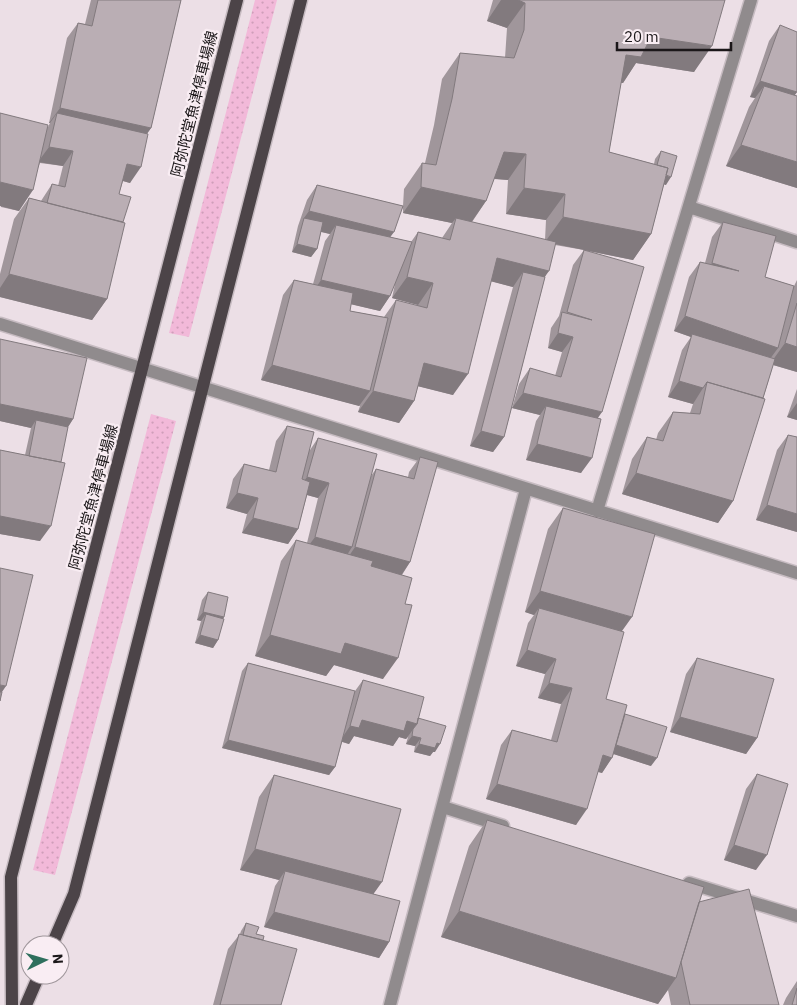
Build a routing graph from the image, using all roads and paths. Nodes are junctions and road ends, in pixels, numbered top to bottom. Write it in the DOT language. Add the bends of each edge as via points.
graph roads {
  1 [pos="237,0"];
  2 [pos="301,0"];
  3 [pos="751,0"];
  4 [pos="689,207"];
  5 [pos="797,242"];
  6 [pos="0,324"];
  7 [pos="143,369"];
  8 [pos="202,388"];
  9 [pos="526,489"];
  10 [pos="597,511"];
  11 [pos="797,573"];
  12 [pos="442,807"];
  13 [pos="517,830"];
  14 [pos="676,879"];
  15 [pos="797,916"];
  16 [pos="56,935"];
  17 [pos="35,985"];
  18 [pos="12,1005"];
  19 [pos="26,1005"];
  20 [pos="390,1005"];
  1 -- 7 [label="main road, 阿弥陀堂魚津停車場線"];
  2 -- 8 [label="main road"];
  3 -- 4 [label="street"];
  4 -- 5 [label="street"];
  4 -- 10 [label="street"];
  6 -- 7 [label="street"];
  7 -- 8 [label="street"];
  7 -- 18 [label="main road, 阿弥陀堂魚津停車場線" via="10,877"];
  8 -- 9 [label="street"];
  8 -- 16 [label="main road" via="74,894"];
  9 -- 10 [label="street"];
  9 -- 12 [label="street"];
  10 -- 11 [label="street"];
  12 -- 13 [label="street"];
  12 -- 20 [label="street"];
  14 -- 15 [label="street"];
  17 -- 19 [label="main road"];
}
